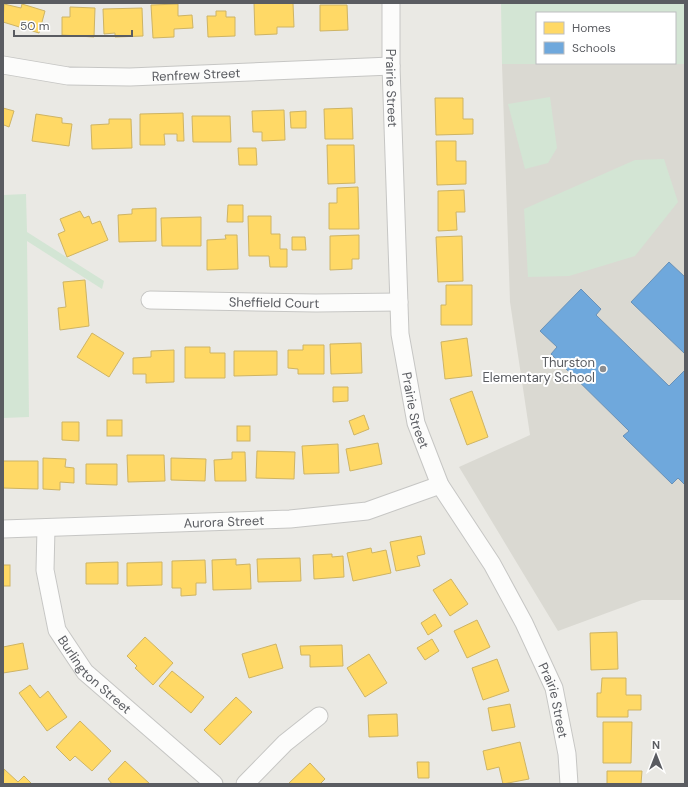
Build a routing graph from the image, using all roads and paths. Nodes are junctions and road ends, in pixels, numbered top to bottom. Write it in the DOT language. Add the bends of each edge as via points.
graph roads {
  1 [pos="391,3"];
  2 [pos="3,65"];
  3 [pos="391,66"];
  4 [pos="150,300"];
  5 [pos="399,302"];
  6 [pos="440,485"];
  7 [pos="46,528"];
  8 [pos="3,529"];
  9 [pos="319,716"];
  10 [pos="214,784"];
  11 [pos="245,784"];
  12 [pos="569,784"];
  1 -- 3 [label="street, Prairie Street"];
  2 -- 3 [label="street, Renfrew Street" via="68,76 130,77"];
  3 -- 5 [label="street, Prairie Street"];
  4 -- 5 [label="street, Sheffield Court"];
  5 -- 6 [label="street, Prairie Street" via="400,334 416,423"];
  6 -- 7 [label="street, Aurora Street" via="367,511 290,519"];
  6 -- 12 [label="street, Prairie Street" via="492,564 524,623 554,688 567,754"];
  7 -- 8 [label="street, Aurora Street"];
  7 -- 10 [label="street, Burlington Street" via="45,570 57,630 85,672"];
  9 -- 11 [label="street" via="285,743"];
}
